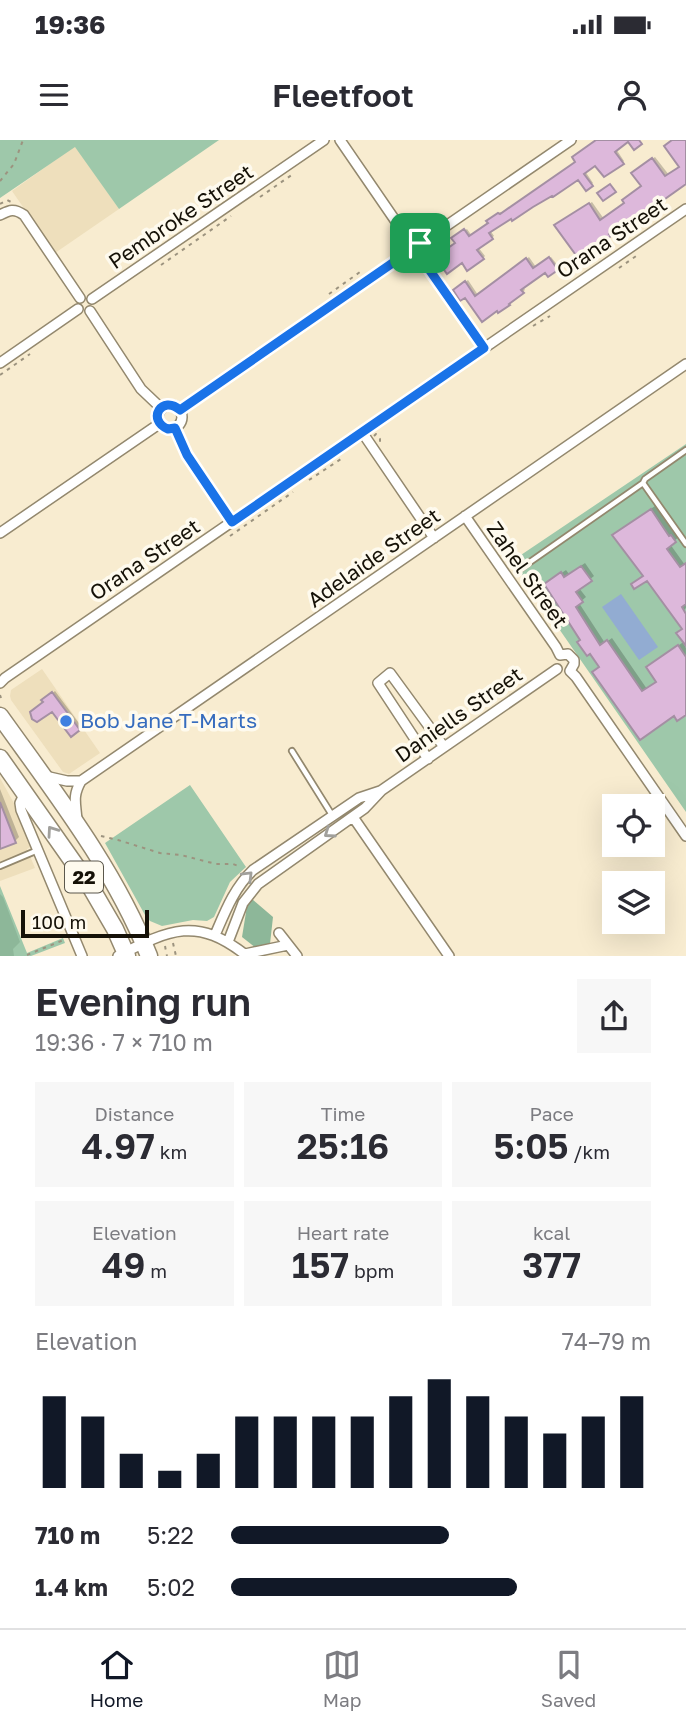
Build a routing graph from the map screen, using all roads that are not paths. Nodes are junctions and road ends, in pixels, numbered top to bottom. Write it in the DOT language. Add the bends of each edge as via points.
graph roads {
  1 [pos="324,140"];
  2 [pos="340,140"];
  3 [pos="571,140"];
  4 [pos="686,209"];
  5 [pos="0,215"];
  6 [pos="415,243"];
  7 [pos="407,253"];
  8 [pos="419,255"];
  9 [pos="80,298"];
  10 [pos="92,299"];
  11 [pos="78,309"];
  12 [pos="90,311"];
  13 [pos="484,348"];
  14 [pos="0,363"];
  15 [pos="686,364"];
  16 [pos="161,408"];
  17 [pos="180,410"];
  18 [pos="159,424"];
  19 [pos="175,428"];
  20 [pos="362,432"];
  21 [pos="686,450"];
  22 [pos="643,483"];
  23 [pos="465,516"];
  24 [pos="232,522"];
  25 [pos="0,534"];
  26 [pos="434,538"];
  27 [pos="686,544"];
  28 [pos="520,569"];
  29 [pos="560,655"];
  30 [pos="557,669"];
  31 [pos="570,671"];
  32 [pos="2,680"];
  33 [pos="0,716"];
  34 [pos="444,747"];
  35 [pos="292,751"];
  36 [pos="0,758"];
  37 [pos="428,758"];
  38 [pos="43,775"];
  39 [pos="81,781"];
  40 [pos="382,790"];
  41 [pos="25,793"];
  42 [pos="333,816"];
  43 [pos="353,817"];
  44 [pos="77,823"];
  45 [pos="686,835"];
  46 [pos="39,850"];
  47 [pos="0,866"];
  48 [pos="279,933"];
  49 [pos="215,935"];
  50 [pos="228,942"];
  51 [pos="147,950"];
  52 [pos="293,953"];
  53 [pos="124,955"];
  54 [pos="246,955"];
  55 [pos="82,956"];
  56 [pos="449,956"];
  1 -- 10 [label="street, Pembroke Street"];
  2 -- 6 [label="street"];
  3 -- 6 [label="street"];
  4 -- 13 [label="street, Orana Street"];
  5 -- 9 [label="street" via="11,209 24,215"];
  6 -- 7 [label="street" via="407,246"];
  6 -- 8 [label="street" via="422,251"];
  7 -- 8 [label="street"];
  7 -- 17 [label="street"];
  8 -- 13 [label="street"];
  9 -- 10 [label="street"];
  9 -- 11 [label="street"];
  10 -- 12 [label="street"];
  11 -- 12 [label="street"];
  11 -- 14 [label="street"];
  12 -- 16 [label="street" via="141,389"];
  13 -- 20 [label="street, Orana Street"];
  15 -- 23 [label="street, Adelaide Street"];
  16 -- 17 [label="street" via="169,404"];
  16 -- 18 [label="street"];
  17 -- 19 [label="street" via="181,421"];
  18 -- 19 [label="street"];
  18 -- 25 [label="street"];
  19 -- 24 [label="street" via="187,455"];
  20 -- 24 [label="street, Orana Street"];
  20 -- 26 [label="street"];
  21 -- 22 [label="lane"];
  22 -- 27 [label="lane"];
  22 -- 28 [label="lane"];
  23 -- 26 [label="street, Adelaide Street"];
  23 -- 29 [label="street, Zahel Street"];
  24 -- 32 [label="street, Orana Street"];
  26 -- 39 [label="street, Adelaide Street"];
  29 -- 30 [label="street"];
  29 -- 31 [label="street" via="568,654 574,660"];
  30 -- 31 [label="street"];
  30 -- 34 [label="street, Daniells Street"];
  31 -- 45 [label="street"];
  33 -- 38 [label="highway, 22"];
  34 -- 37 [label="street, Daniells Street"];
  34 -- 37 [label="street" via="390,673 378,683"];
  35 -- 42 [label="lane"];
  36 -- 41 [label="highway, 22"];
  37 -- 40 [label="street, Daniells Street"];
  38 -- 39 [label="street"];
  38 -- 44 [label="highway, 22"];
  39 -- 44 [label="street" via="74,798"];
  40 -- 42 [label="street, Daniells Street" via="359,798"];
  40 -- 43 [label="street, Daniells Street"];
  41 -- 46 [label="street" via="20,806"];
  53 -- 41 [label="highway, 22, one-way" via="90,886"];
  49 -- 42 [label="street, Daniells Street, one-way" via="231,898 249,874"];
  43 -- 50 [label="street, Daniells Street, one-way" via="258,884 243,903"];
  43 -- 56 [label="street"];
  44 -- 51 [label="highway, 22"];
  46 -- 47 [label="lane"];
  46 -- 55 [label="street"];
  48 -- 52 [label="street"];
  49 -- 50 [label="street"];
  49 -- 51 [label="street" via="184,930 171,933"];
  50 -- 54 [label="street"];
  51 -- 53 [label="street"];
  52 -- 54 [label="street"];
}
